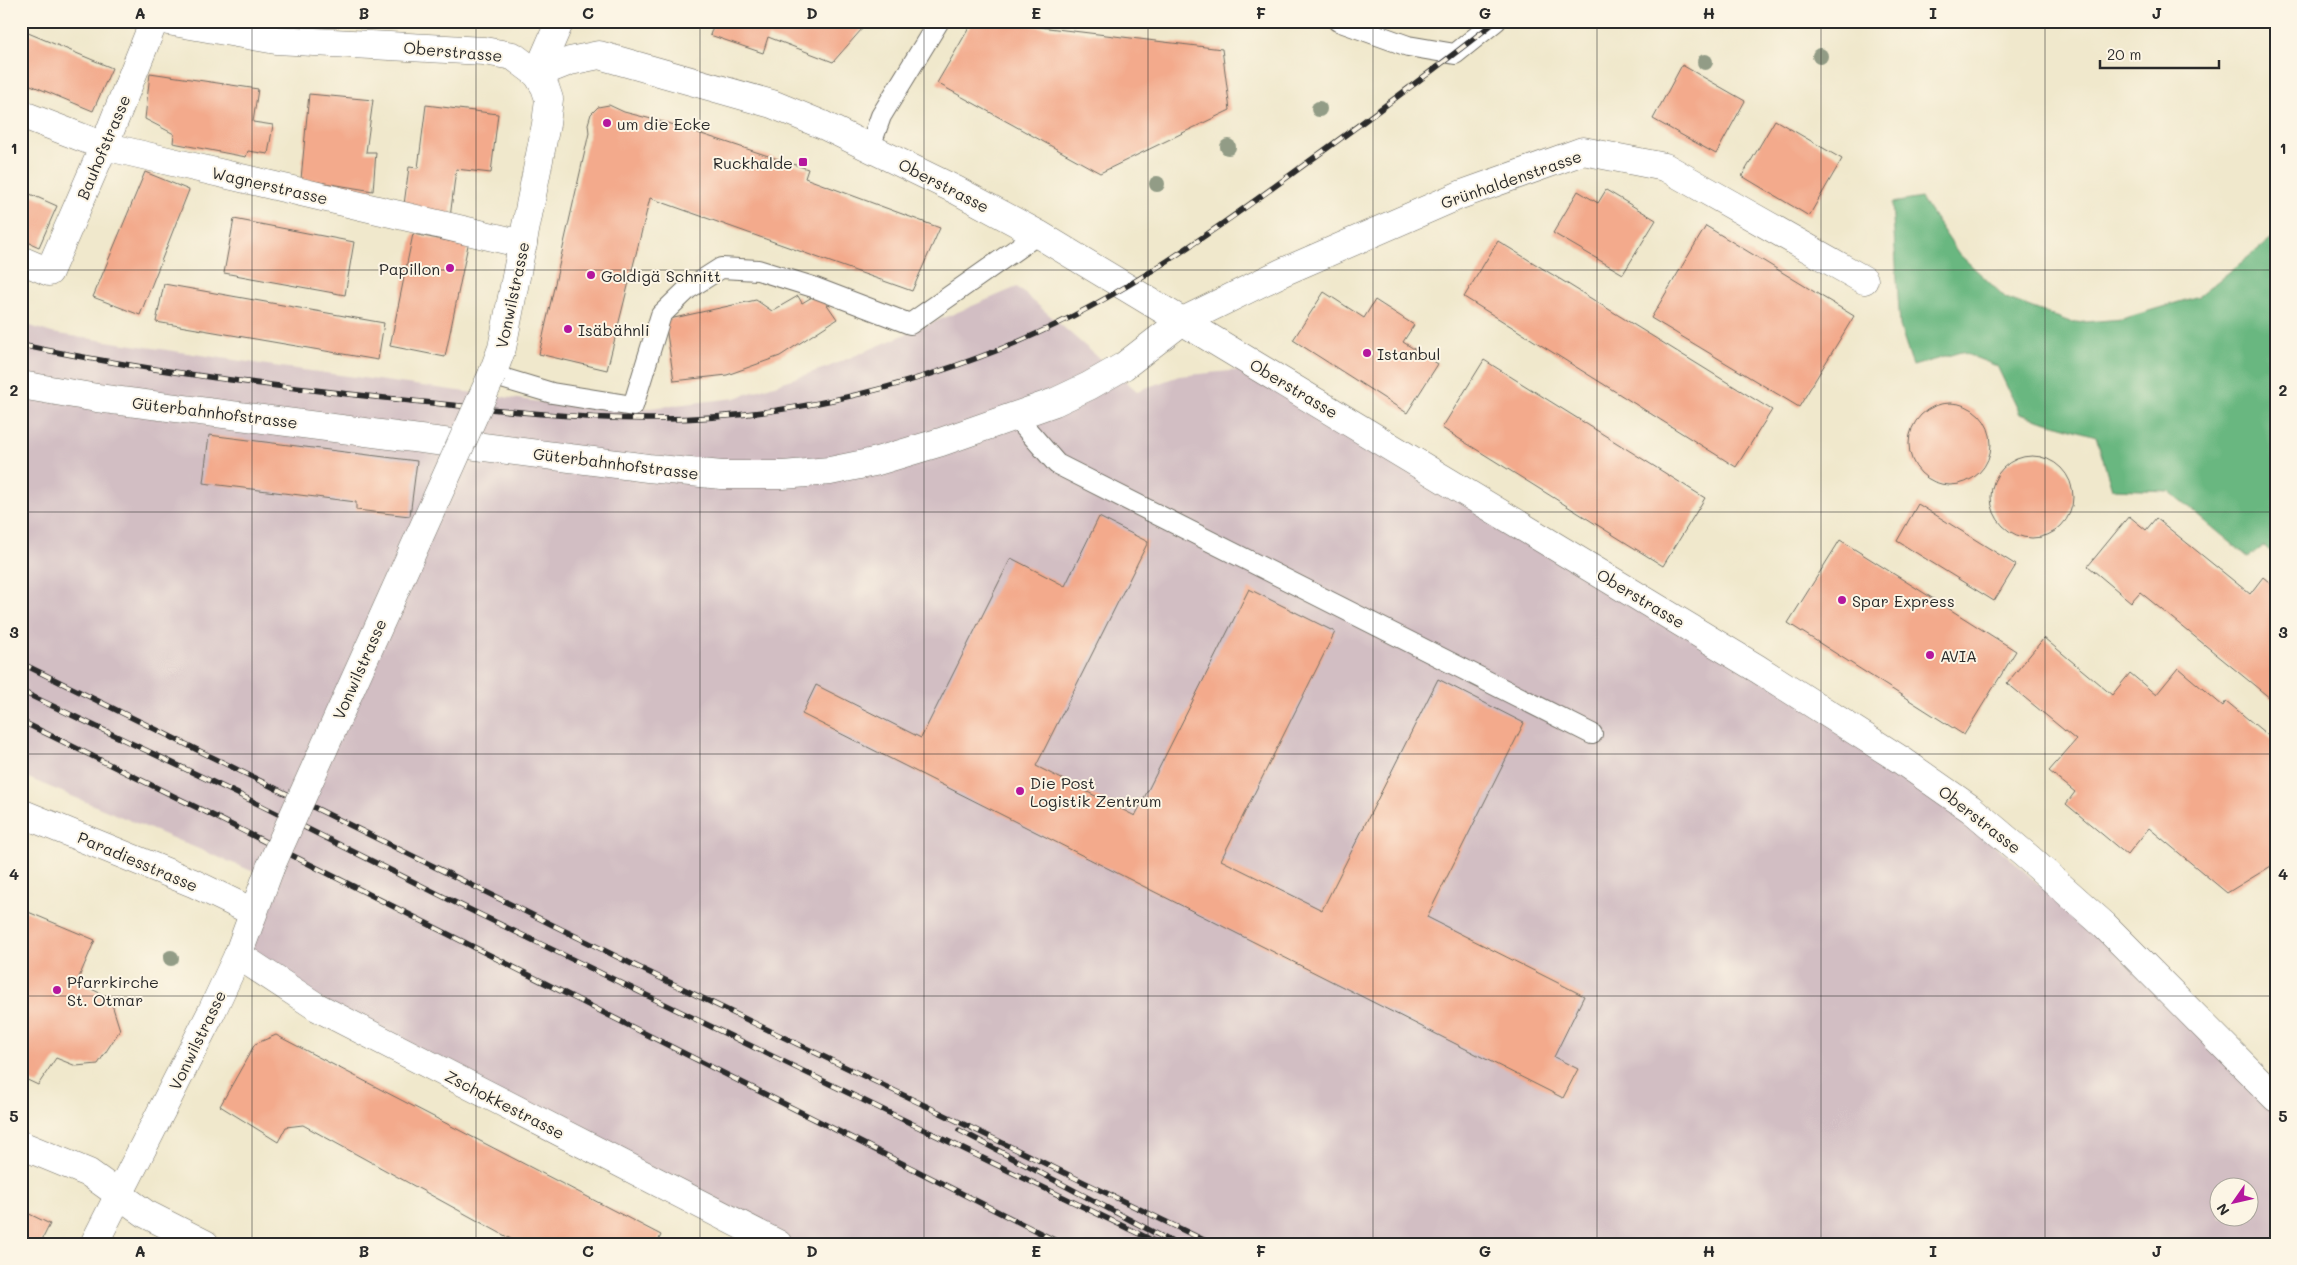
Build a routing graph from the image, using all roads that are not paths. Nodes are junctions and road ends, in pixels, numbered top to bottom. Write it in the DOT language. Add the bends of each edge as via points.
graph roads {
  1 [pos="154,21"];
  2 [pos="168,21"];
  3 [pos="560,21"];
  4 [pos="939,21"];
  5 [pos="1338,21"];
  6 [pos="1496,21"];
  7 [pos="537,74"];
  8 [pos="21,114"];
  9 [pos="104,146"];
  10 [pos="870,148"];
  11 [pos="1038,234"];
  12 [pos="523,244"];
  13 [pos="21,260"];
  14 [pos="1864,280"];
  15 [pos="1181,322"];
  16 [pos="492,375"];
  17 [pos="21,385"];
  18 [pos="1015,416"];
  19 [pos="1592,734"];
  20 [pos="21,813"];
  21 [pos="253,912"];
  22 [pos="238,955"];
  23 [pos="2276,1098"];
  24 [pos="21,1145"];
  25 [pos="120,1194"];
  26 [pos="94,1244"];
  27 [pos="205,1244"];
  28 [pos="778,1244"];
  1 -- 9 [label="street, Bauhofstrasse"];
  2 -- 7 [label="street, Oberstrasse" via="276,40 484,51 513,56"];
  3 -- 7 [label="street"];
  4 -- 10 [label="lane" via="881,116"];
  5 -- 6 [label="lane" via="1408,46 1455,54"];
  7 -- 10 [label="street, Oberstrasse" via="570,61 598,55 772,104"];
  7 -- 12 [label="street, Vonwilstrasse" via="549,99"];
  8 -- 9 [label="street, Wagnerstrasse"];
  9 -- 12 [label="street, Wagnerstrasse"];
  9 -- 13 [label="street, Bauhofstrasse" via="49,272"];
  10 -- 11 [label="street, Oberstrasse"];
  11 -- 15 [label="street, Oberstrasse"];
  11 -- 16 [label="lane" via="910,324 758,270 721,268 688,289 661,315 633,406 552,393"];
  12 -- 16 [label="street, Vonwilstrasse" via="502,348"];
  14 -- 15 [label="street, Grünhaldenstrasse" via="1664,167 1583,152 1460,195 1283,272"];
  15 -- 18 [label="street, Güterbahnhofstrasse" via="1124,366 1089,386"];
  15 -- 23 [label="street, Oberstrasse" via="1542,538 1901,760 1971,809 2104,925"];
  16 -- 21 [label="street, Vonwilstrasse, bridge"];
  17 -- 18 [label="street, Güterbahnhofstrasse" via="98,398 722,475 830,471 932,445"];
  18 -- 19 [label="lane" via="1057,464"];
  20 -- 21 [label="street, Paradiesstrasse" via="193,883"];
  21 -- 22 [label="street, Vonwilstrasse"];
  22 -- 25 [label="street, Vonwilstrasse"];
  22 -- 28 [label="street, Zschokkestrasse" via="317,1006"];
  24 -- 25 [label="street" via="89,1173"];
  25 -- 26 [label="street, Vonwilstrasse"];
  25 -- 27 [label="street" via="146,1214"];
}
